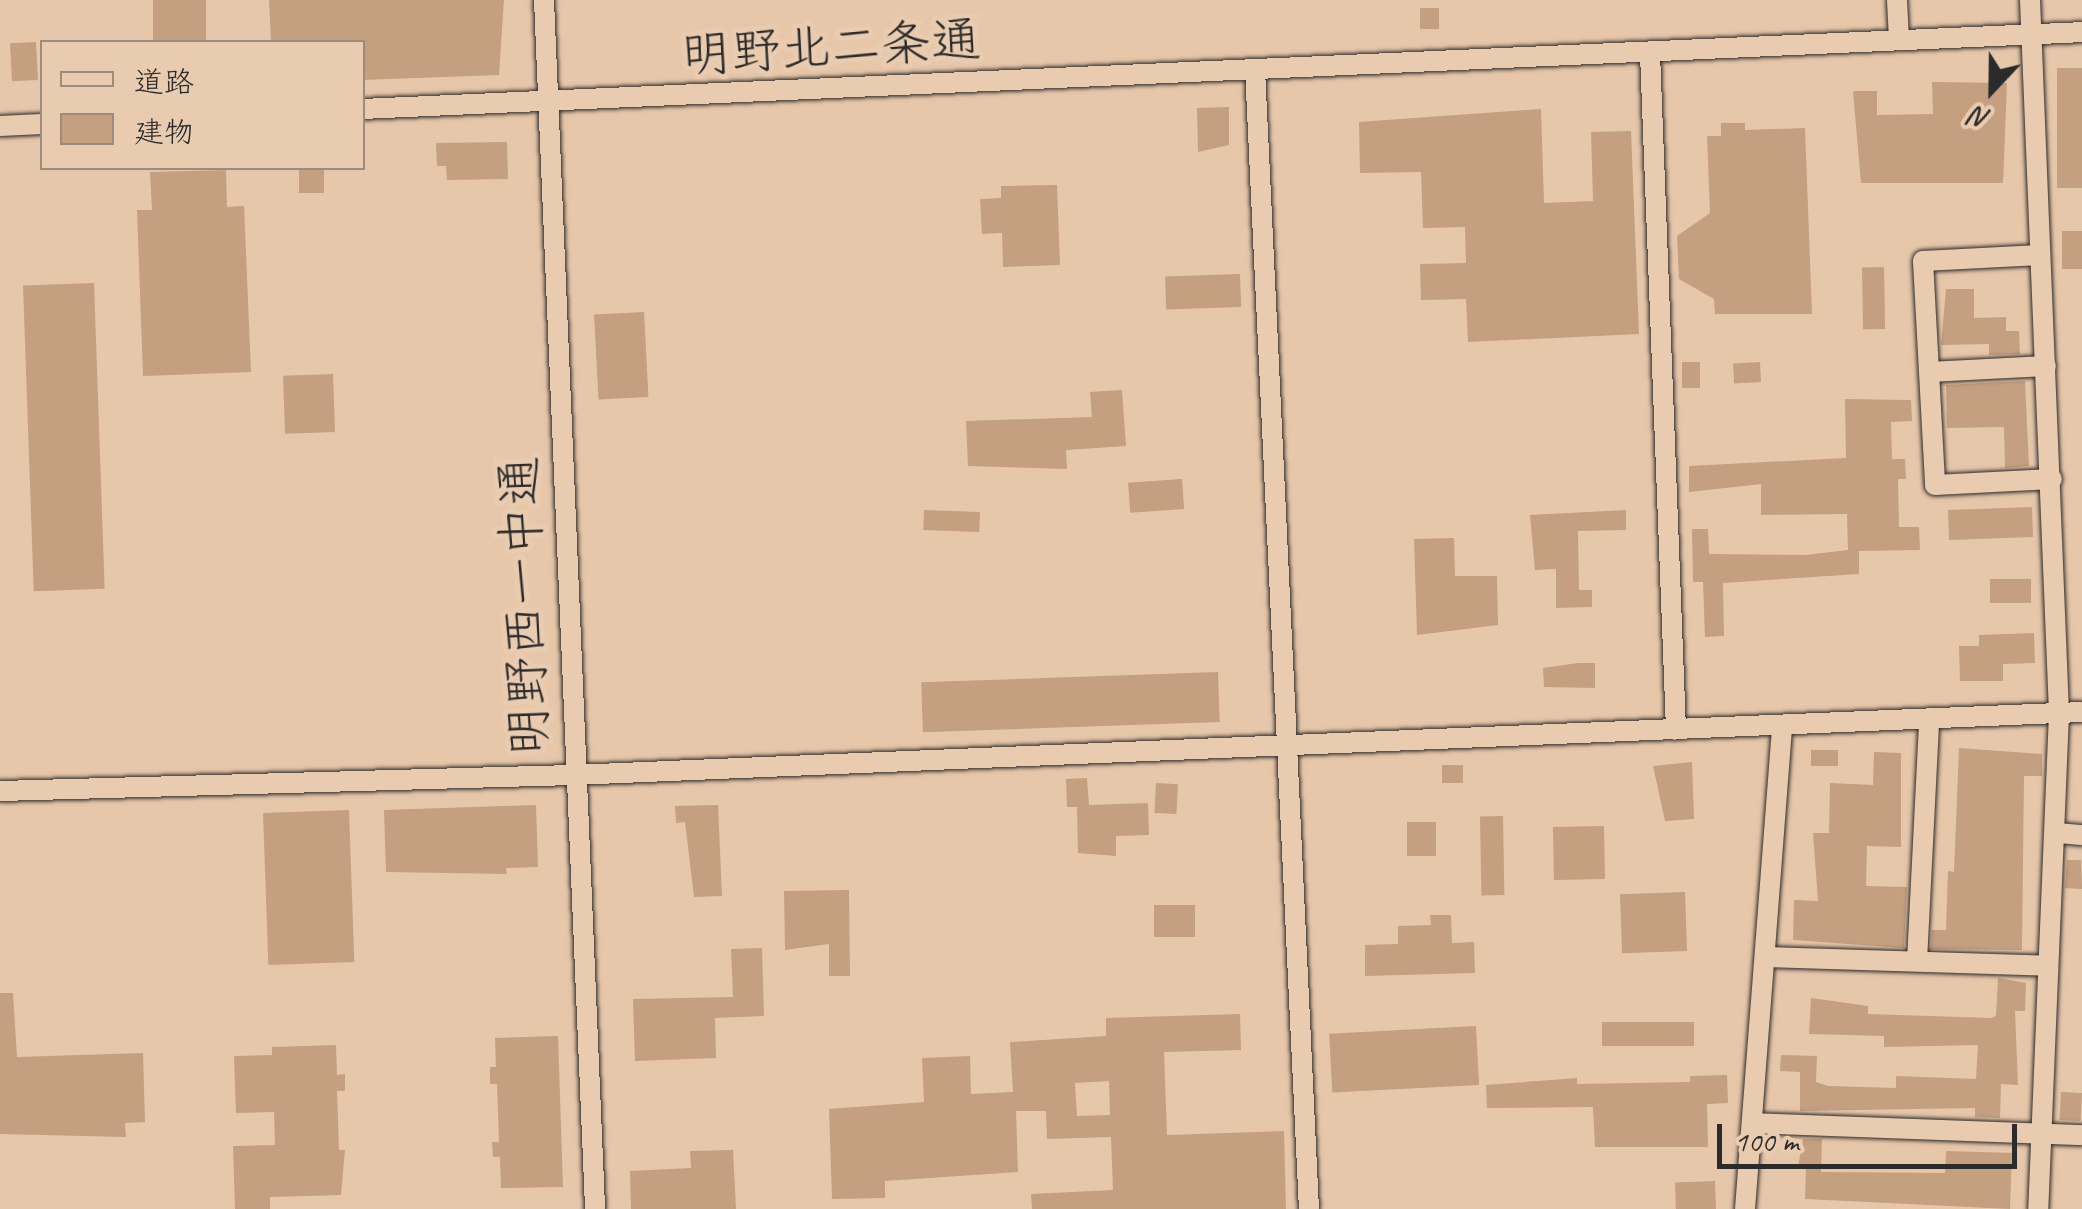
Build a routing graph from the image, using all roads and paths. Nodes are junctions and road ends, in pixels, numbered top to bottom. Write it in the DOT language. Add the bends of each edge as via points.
graph roads {
  1 [pos="544,0"];
  2 [pos="1897,0"];
  3 [pos="2030,0"];
  4 [pos="2082,32"];
  5 [pos="2032,34"];
  6 [pos="1899,40"];
  7 [pos="1650,53"];
  8 [pos="1255,69"];
  9 [pos="547,104"];
  10 [pos="365,110"];
  11 [pos="40,124"];
  12 [pos="0,126"];
  13 [pos="2040,255"];
  14 [pos="2046,366"];
  15 [pos="1928,372"];
  16 [pos="2052,479"];
  17 [pos="2082,712"];
  18 [pos="2059,714"];
  19 [pos="1930,722"];
  20 [pos="1782,729"];
  21 [pos="1676,730"];
  22 [pos="1289,743"];
  23 [pos="573,775"];
  24 [pos="0,791"];
  25 [pos="2058,833"];
  26 [pos="2082,834"];
  27 [pos="1767,956"];
  28 [pos="1918,961"];
  29 [pos="2048,966"];
  30 [pos="1752,1123"];
  31 [pos="2041,1133"];
  32 [pos="2082,1136"];
  33 [pos="595,1209"];
  34 [pos="1309,1209"];
  35 [pos="1745,1209"];
  36 [pos="2038,1209"];
  1 -- 9 [label="street, 明野西一中通"];
  2 -- 6 [label="street"];
  3 -- 5 [label="street"];
  4 -- 5 [label="street, 明野北二条通"];
  5 -- 6 [label="street, 明野北二条通"];
  5 -- 13 [label="street"];
  6 -- 7 [label="street, 明野北二条通"];
  7 -- 8 [label="street, 明野北二条通"];
  7 -- 21 [label="street"];
  8 -- 9 [label="street, 明野北二条通"];
  8 -- 22 [label="street"];
  9 -- 10 [label="street, 明野北二条通"];
  9 -- 23 [label="street, 明野西一中通"];
  11 -- 12 [label="street"];
  13 -- 14 [label="street"];
  13 -- 15 [label="street" via="1922,261"];
  14 -- 15 [label="street"];
  14 -- 16 [label="street"];
  15 -- 16 [label="street" via="1935,485"];
  16 -- 18 [label="street"];
  17 -- 18 [label="street"];
  18 -- 19 [label="street"];
  18 -- 25 [label="street"];
  19 -- 20 [label="street"];
  19 -- 28 [label="street"];
  20 -- 21 [label="street"];
  20 -- 27 [label="street"];
  21 -- 22 [label="street"];
  22 -- 23 [label="street"];
  22 -- 34 [label="street"];
  23 -- 24 [label="street"];
  23 -- 33 [label="street, 明野西一中通"];
  25 -- 26 [label="street"];
  25 -- 29 [label="street"];
  27 -- 28 [label="street"];
  27 -- 30 [label="street"];
  28 -- 29 [label="street"];
  29 -- 31 [label="street"];
  30 -- 31 [label="street"];
  30 -- 35 [label="street"];
  31 -- 32 [label="street"];
  31 -- 36 [label="street"];
}
